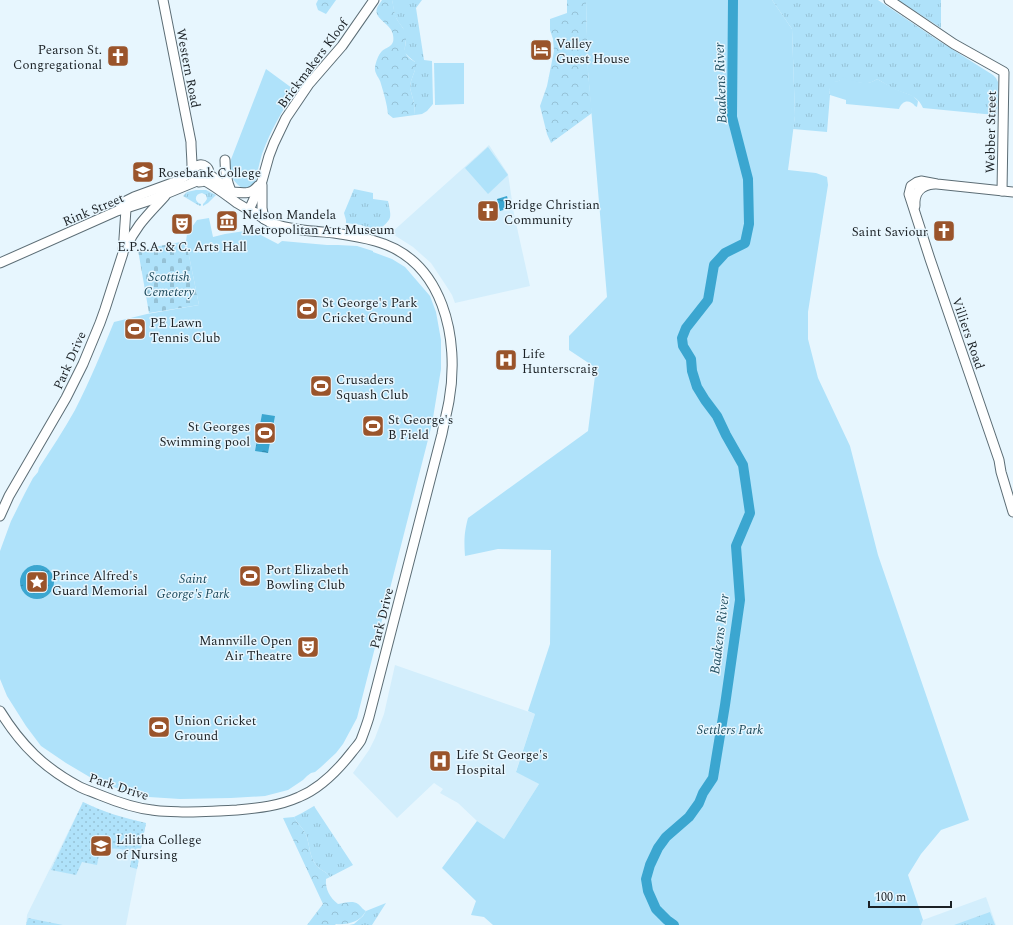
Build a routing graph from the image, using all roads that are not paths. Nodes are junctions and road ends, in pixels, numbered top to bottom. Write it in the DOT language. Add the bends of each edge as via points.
graph roads {
  1 [pos="163,0"];
  2 [pos="374,0"];
  3 [pos="889,0"];
  4 [pos="191,142"];
  5 [pos="191,155"];
  6 [pos="225,160"];
  7 [pos="194,169"];
  8 [pos="265,172"];
  9 [pos="204,179"];
  10 [pos="262,181"];
  11 [pos="172,189"];
  12 [pos="1002,191"];
  13 [pos="229,192"];
  14 [pos="1013,192"];
  15 [pos="125,205"];
  16 [pos="252,210"];
  17 [pos="264,219"];
  18 [pos="123,254"];
  19 [pos="0,258"];
  20 [pos="0,263"];
  21 [pos="999,460"];
  22 [pos="1013,496"];
  23 [pos="1013,512"];
  24 [pos="0,516"];
  25 [pos="0,711"];
  1 -- 4 [label="street, Western Road"];
  2 -- 8 [label="street, Brickmakers Kloof" via="290,112 274,143"];
  3 -- 12 [label="street, Webber Street" via="954,44 1004,72"];
  4 -- 5 [label="street, Western Road"];
  4 -- 7 [label="street, Western Road" via="196,154"];
  5 -- 7 [label="street, Western Road"];
  5 -- 11 [label="street"];
  6 -- 13 [label="street"];
  7 -- 9 [label="street" via="193,178"];
  7 -- 9 [label="street, Park Drive" via="202,165 206,167 208,169"];
  7 -- 11 [label="street, Rink Street"];
  8 -- 10 [label="street, Brickmakers Kloof"];
  8 -- 13 [label="street" via="252,192"];
  9 -- 11 [label="street, Rink Street"];
  9 -- 13 [label="street, Park Drive"];
  10 -- 16 [label="street, Brickmakers Kloof"];
  10 -- 17 [label="street"];
  11 -- 13 [label="street" via="202,188"];
  11 -- 15 [label="street, Rink Street"];
  11 -- 15 [label="street, Rink Street" via="134,197"];
  11 -- 18 [label="street" via="139,225"];
  12 -- 14 [label="street"];
  12 -- 21 [label="street, Villiers Road" via="930,184 915,189 914,198 915,213"];
  13 -- 16 [label="street, Park Drive" via="237,203"];
  15 -- 18 [label="street, Park Drive"];
  15 -- 19 [label="street, Rink Street"];
  15 -- 20 [label="street, Rink Street" via="117,211"];
  16 -- 17 [label="street, Park Drive"];
  17 -- 25 [label="street, Park Drive" via="291,228 375,241 407,255 426,274 438,293 450,336 452,373 442,434 369,717 360,741 326,780 300,797 283,803 268,807 220,811 154,811 116,801 82,788 60,775 23,744"];
  18 -- 24 [label="street, Park Drive" via="106,309 83,364 62,407 9,496"];
  21 -- 22 [label="street, Villiers Road"];
  21 -- 23 [label="street, Villiers Road"];
}
